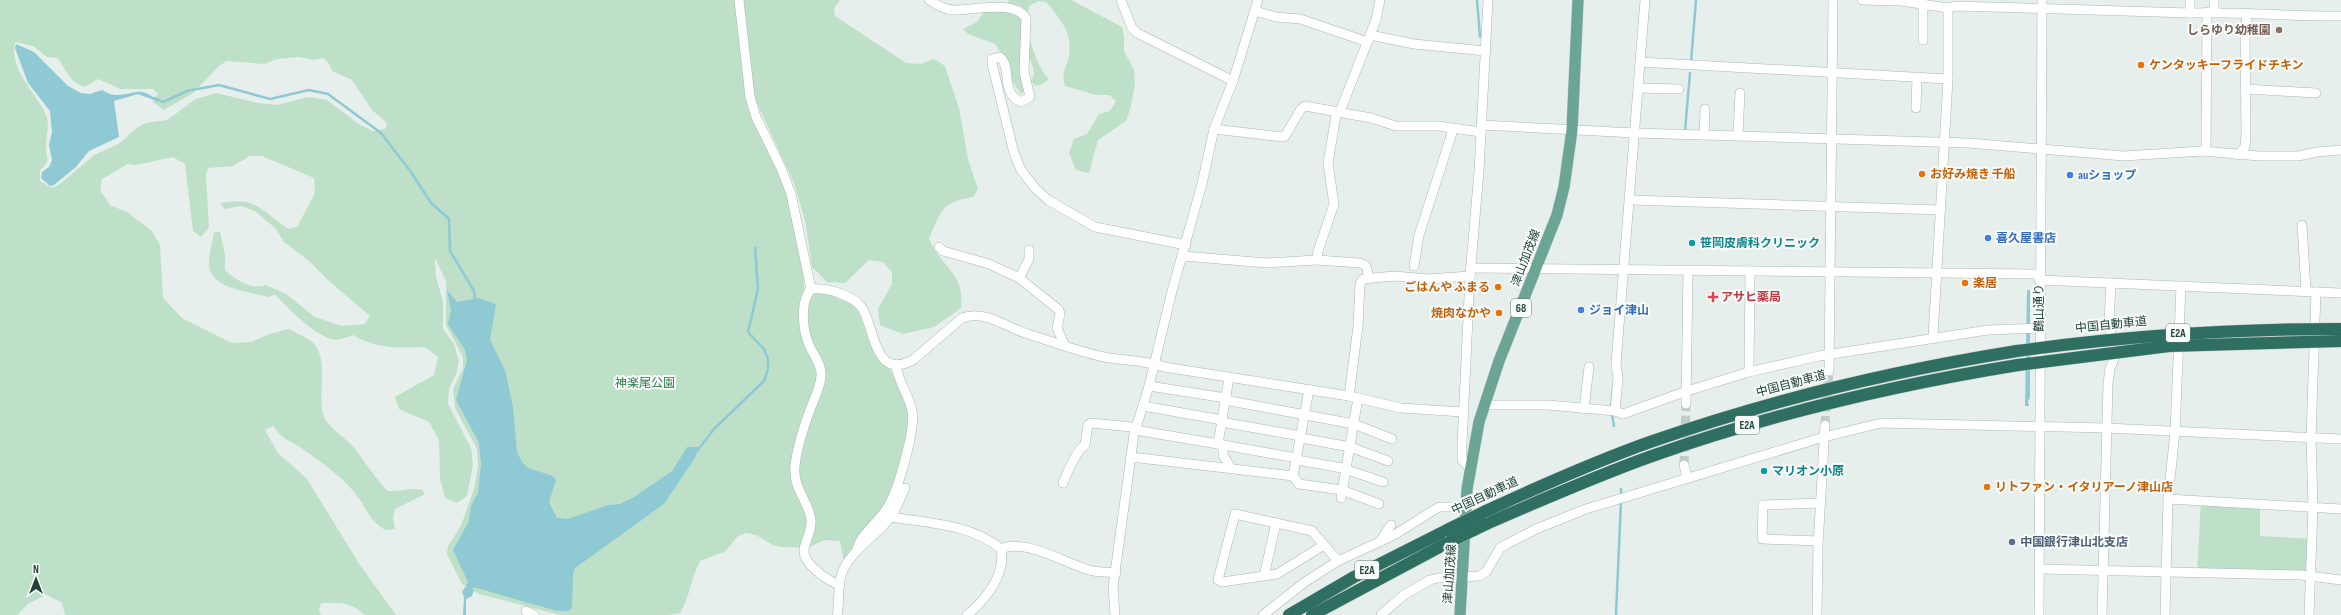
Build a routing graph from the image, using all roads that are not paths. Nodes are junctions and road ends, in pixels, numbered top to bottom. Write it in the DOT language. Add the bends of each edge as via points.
graph roads {
  1 [pos="739,0"];
  2 [pos="929,0"];
  3 [pos="1121,0"];
  4 [pos="1258,0"];
  5 [pos="1380,0"];
  6 [pos="1488,0"];
  7 [pos="1578,0"];
  8 [pos="1645,0"];
  9 [pos="1833,0"];
  10 [pos="1862,0"];
  11 [pos="2190,0"];
  12 [pos="2214,0"];
  13 [pos="1967,3"];
  14 [pos="1923,4"];
  15 [pos="2042,4"];
  16 [pos="1948,8"];
  17 [pos="1255,11"];
  18 [pos="2210,12"];
  19 [pos="2190,13"];
  20 [pos="2247,13"];
  21 [pos="2341,16"];
  22 [pos="1369,38"];
  23 [pos="1923,40"];
  24 [pos="1486,51"];
  25 [pos="1640,62"];
  26 [pos="1832,72"];
  27 [pos="1917,77"];
  28 [pos="1948,79"];
  29 [pos="1233,81"];
  30 [pos="1638,88"];
  31 [pos="2246,89"];
  32 [pos="1679,90"];
  33 [pos="1740,92"];
  34 [pos="2316,93"];
  35 [pos="1916,108"];
  36 [pos="1705,110"];
  37 [pos="1338,111"];
  38 [pos="1481,128"];
  39 [pos="1214,129"];
  40 [pos="1453,130"];
  41 [pos="1572,130"];
  42 [pos="1635,133"];
  43 [pos="1704,135"];
  44 [pos="1738,136"];
  45 [pos="1832,139"];
  46 [pos="1944,142"];
  47 [pos="2040,148"];
  48 [pos="2341,150"];
  49 [pos="2206,152"];
  50 [pos="2238,154"];
  51 [pos="1631,200"];
  52 [pos="1831,207"];
  53 [pos="1940,210"];
  54 [pos="2302,225"];
  55 [pos="1186,245"];
  56 [pos="939,247"];
  57 [pos="1029,250"];
  58 [pos="1183,256"];
  59 [pos="1317,260"];
  60 [pos="1414,266"];
  61 [pos="1536,270"];
  62 [pos="1625,270"];
  63 [pos="1688,271"];
  64 [pos="1470,272"];
  65 [pos="1750,272"];
  66 [pos="1829,272"];
  67 [pos="1937,274"];
  68 [pos="2039,277"];
  69 [pos="1019,278"];
  70 [pos="1369,278"];
  71 [pos="2111,283"];
  72 [pos="2180,286"];
  73 [pos="811,289"];
  74 [pos="2311,292"];
  75 [pos="2341,293"];
  76 [pos="2039,328"];
  77 [pos="2341,329"];
  78 [pos="1933,337"];
  79 [pos="2341,341"];
  80 [pos="1065,346"];
  81 [pos="1829,356"];
  82 [pos="1155,363"];
  83 [pos="896,365"];
  84 [pos="1589,367"];
  85 [pos="1829,371"];
  86 [pos="1749,372"];
  87 [pos="1229,378"];
  88 [pos="1149,386"];
  89 [pos="1309,390"];
  90 [pos="1687,391"];
  91 [pos="1354,397"];
  92 [pos="1225,399"];
  93 [pos="1686,404"];
  94 [pos="1484,405"];
  95 [pos="1143,406"];
  96 [pos="1584,409"];
  97 [pos="1615,411"];
  98 [pos="1463,412"];
  99 [pos="1305,414"];
  100 [pos="1222,421"];
  101 [pos="1354,424"];
  102 [pos="1825,425"];
  103 [pos="2041,427"];
  104 [pos="1136,428"];
  105 [pos="2106,428"];
  106 [pos="2175,432"];
  107 [pos="1301,437"];
  108 [pos="1824,437"];
  109 [pos="2311,437"];
  110 [pos="1392,439"];
  111 [pos="2341,439"];
  112 [pos="1220,444"];
  113 [pos="1350,447"];
  114 [pos="1131,457"];
  115 [pos="1297,459"];
  116 [pos="1388,461"];
  117 [pos="1684,465"];
  118 [pos="1231,468"];
  119 [pos="1470,468"];
  120 [pos="1346,469"];
  121 [pos="1293,476"];
  122 [pos="1687,478"];
  123 [pos="1383,482"];
  124 [pos="1063,483"];
  125 [pos="905,488"];
  126 [pos="1341,494"];
  127 [pos="2168,500"];
  128 [pos="1820,503"];
  129 [pos="1379,504"];
  130 [pos="1467,507"];
  131 [pos="2313,507"];
  132 [pos="2341,508"];
  133 [pos="891,517"];
  134 [pos="1276,523"];
  135 [pos="1391,525"];
  136 [pos="1381,540"];
  137 [pos="1818,541"];
  138 [pos="1324,544"];
  139 [pos="1001,549"];
  140 [pos="857,551"];
  141 [pos="1338,561"];
  142 [pos="2040,569"];
  143 [pos="2103,571"];
  144 [pos="1116,573"];
  145 [pos="2166,573"];
  146 [pos="1266,576"];
  147 [pos="2311,576"];
  148 [pos="1463,578"];
  149 [pos="2341,580"];
  150 [pos="839,585"];
  151 [pos="837,615"];
  152 [pos="967,615"];
  153 [pos="1115,615"];
  154 [pos="1263,615"];
  155 [pos="1289,615"];
  156 [pos="1312,615"];
  157 [pos="1381,615"];
  158 [pos="1460,615"];
  159 [pos="1817,615"];
  160 [pos="2039,615"];
  161 [pos="2102,615"];
  162 [pos="2165,615"];
  163 [pos="2310,615"];
  1 -- 73 [label="street" via="750,97 756,117 791,194"];
  2 -- 55 [label="street" via="945,9 954,10 1001,5 1014,6 1022,10 1026,24 1024,72 1030,97 1021,102 1008,88 1005,61 995,57 992,64 1014,153 1021,170 1034,188 1048,200 1095,227"];
  3 -- 29 [label="street" via="1132,28 1137,33"];
  4 -- 17 [label="street"];
  5 -- 22 [label="street"];
  6 -- 24 [label="street"];
  7 -- 41 [label="main road, 津山加茂線 / 68"];
  8 -- 25 [label="street"];
  9 -- 26 [label="street"];
  10 -- 14 [label="street"];
  11 -- 19 [label="street"];
  12 -- 18 [label="street"];
  13 -- 15 [label="street"];
  13 -- 16 [label="street"];
  14 -- 16 [label="street"];
  14 -- 23 [label="street"];
  15 -- 19 [label="street"];
  15 -- 47 [label="street, 鶴山通り"];
  16 -- 28 [label="street"];
  17 -- 22 [label="street" via="1276,17 1307,20"];
  17 -- 29 [label="street"];
  18 -- 19 [label="street"];
  18 -- 20 [label="street"];
  18 -- 49 [label="street"];
  20 -- 21 [label="street" via="2305,17"];
  20 -- 31 [label="street" via="2244,36"];
  22 -- 24 [label="street"];
  22 -- 37 [label="street"];
  24 -- 38 [label="street"];
  25 -- 26 [label="street"];
  25 -- 30 [label="street"];
  26 -- 27 [label="street"];
  26 -- 45 [label="street"];
  27 -- 28 [label="street"];
  27 -- 35 [label="street"];
  28 -- 46 [label="street"];
  29 -- 39 [label="street"];
  30 -- 32 [label="street"];
  30 -- 42 [label="street"];
  31 -- 34 [label="street"];
  31 -- 50 [label="street" via="2245,147"];
  33 -- 44 [label="street"];
  36 -- 43 [label="street"];
  37 -- 39 [label="street" via="1305,106 1282,137"];
  37 -- 40 [label="street" via="1396,126 1438,126"];
  37 -- 59 [label="street" via="1328,163 1334,204"];
  38 -- 40 [label="street"];
  38 -- 41 [label="street"];
  38 -- 64 [label="street"];
  39 -- 55 [label="street"];
  40 -- 60 [label="street" via="1419,235"];
  41 -- 42 [label="street"];
  41 -- 61 [label="main road, 津山加茂線 / 68" via="1557,215"];
  42 -- 43 [label="street"];
  42 -- 51 [label="street"];
  43 -- 44 [label="street"];
  44 -- 45 [label="street"];
  45 -- 46 [label="street"];
  45 -- 52 [label="street"];
  46 -- 47 [label="street"];
  46 -- 53 [label="street"];
  47 -- 49 [label="street" via="2124,156"];
  47 -- 68 [label="street, 鶴山通り"];
  48 -- 50 [label="street" via="2298,156"];
  49 -- 50 [label="street"];
  51 -- 52 [label="street"];
  51 -- 62 [label="street"];
  52 -- 53 [label="street"];
  52 -- 66 [label="street"];
  53 -- 67 [label="street"];
  54 -- 74 [label="street"];
  55 -- 58 [label="street"];
  56 -- 69 [label="street" via="943,252 989,264"];
  57 -- 69 [label="street" via="1029,259"];
  58 -- 59 [label="street" via="1267,263"];
  58 -- 82 [label="street"];
  59 -- 70 [label="street" via="1360,263 1366,266"];
  61 -- 62 [label="street"];
  61 -- 64 [label="street"];
  61 -- 94 [label="main road, 津山加茂線 / 68"];
  62 -- 63 [label="street"];
  62 -- 97 [label="street" via="1616,364 1618,378"];
  63 -- 65 [label="street"];
  63 -- 90 [label="street"];
  64 -- 70 [label="street" via="1428,279 1402,276"];
  64 -- 98 [label="street"];
  65 -- 66 [label="street"];
  65 -- 86 [label="street"];
  66 -- 67 [label="street"];
  66 -- 81 [label="street"];
  67 -- 68 [label="street"];
  67 -- 78 [label="street"];
  68 -- 71 [label="street"];
  68 -- 76 [label="street, 鶴山通り"];
  69 -- 80 [label="street" via="1059,310 1057,328"];
  70 -- 91 [label="street" via="1363,279 1360,284"];
  71 -- 72 [label="street"];
  71 -- 105 [label="street" via="2109,323 2115,357 2110,368"];
  72 -- 74 [label="street"];
  72 -- 106 [label="street"];
  73 -- 83 [label="street" via="831,291 857,303 879,352"];
  73 -- 150 [label="street" via="805,303 806,337 822,374 798,447 796,482 811,521 810,535 804,549 805,557 814,568"];
  74 -- 75 [label="street"];
  74 -- 109 [label="street"];
  76 -- 78 [label="street" via="1988,330"];
  76 -- 103 [label="street, 鶴山通り"];
  77 -- 155 [label="highway, 中国自動車道 / E2A, bridge" via="2169,333 2017,351 1867,379 1760,407 1649,442 1486,511 1354,577"];
  78 -- 81 [label="street"];
  79 -- 156 [label="highway, E2A, bridge" via="2169,346 2018,364 1870,393 1763,420 1651,457 1486,524"];
  80 -- 82 [label="street" via="1103,356"];
  80 -- 83 [label="street" via="1013,330 992,319 971,315 962,318 913,360"];
  81 -- 85 [label="street"];
  81 -- 86 [label="street"];
  82 -- 87 [label="street"];
  82 -- 88 [label="street"];
  83 -- 140 [label="street" via="897,375 912,411 910,435 890,504 872,529 860,538"];
  84 -- 96 [label="street"];
  86 -- 90 [label="street"];
  87 -- 89 [label="street"];
  87 -- 92 [label="street"];
  88 -- 92 [label="street"];
  88 -- 95 [label="street"];
  89 -- 91 [label="street"];
  89 -- 99 [label="street"];
  90 -- 93 [label="street"];
  90 -- 97 [label="street" via="1623,414"];
  91 -- 98 [label="street" via="1424,411"];
  91 -- 101 [label="street"];
  92 -- 99 [label="street"];
  92 -- 100 [label="street"];
  94 -- 96 [label="street" via="1548,405"];
  94 -- 119 [label="main road, 津山加茂線 / 68"];
  95 -- 100 [label="street"];
  95 -- 104 [label="street"];
  96 -- 97 [label="street"];
  98 -- 119 [label="street" via="1462,460"];
  99 -- 101 [label="street"];
  99 -- 107 [label="street"];
  100 -- 107 [label="street"];
  100 -- 112 [label="street"];
  101 -- 110 [label="street"];
  101 -- 113 [label="street"];
  102 -- 108 [label="street"];
  103 -- 105 [label="street"];
  103 -- 108 [label="street" via="1881,423"];
  103 -- 142 [label="street, 鶴山通り"];
  104 -- 112 [label="street"];
  104 -- 114 [label="street"];
  104 -- 124 [label="street" via="1088,425 1085,445 1080,447"];
  105 -- 106 [label="street"];
  105 -- 143 [label="street"];
  106 -- 109 [label="street"];
  106 -- 127 [label="street"];
  107 -- 113 [label="street"];
  107 -- 115 [label="street"];
  108 -- 122 [label="street"];
  108 -- 128 [label="street"];
  109 -- 111 [label="street"];
  109 -- 131 [label="street"];
  112 -- 115 [label="street"];
  112 -- 118 [label="street"];
  113 -- 116 [label="street"];
  113 -- 120 [label="street"];
  114 -- 118 [label="street"];
  114 -- 144 [label="street"];
  115 -- 120 [label="street"];
  115 -- 121 [label="street"];
  117 -- 122 [label="street"];
  118 -- 121 [label="street"];
  119 -- 130 [label="main road, 津山加茂線 / 68"];
  120 -- 123 [label="street"];
  120 -- 126 [label="street"];
  121 -- 126 [label="street" via="1299,484"];
  122 -- 148 [label="street" via="1586,509 1536,529 1500,548 1482,574 1473,578"];
  125 -- 133 [label="street"];
  126 -- 129 [label="street"];
  127 -- 131 [label="street"];
  127 -- 145 [label="street"];
  128 -- 137 [label="street"];
  128 -- 137 [label="street" via="1763,505 1762,539"];
  130 -- 136 [label="street" via="1439,507 1394,535"];
  130 -- 148 [label="main road, 津山加茂線 / 68"];
  131 -- 132 [label="street"];
  131 -- 147 [label="street"];
  133 -- 139 [label="street" via="967,531 990,540"];
  133 -- 140 [label="street"];
  134 -- 138 [label="street" via="1312,531"];
  134 -- 146 [label="street"];
  134 -- 146 [label="street" via="1235,514 1218,580 1222,582"];
  135 -- 136 [label="street"];
  136 -- 141 [label="street"];
  137 -- 159 [label="street"];
  138 -- 141 [label="street"];
  138 -- 146 [label="street" via="1278,574"];
  139 -- 144 [label="street" via="1011,544 1045,553 1087,570"];
  139 -- 152 [label="street" via="995,582 979,605"];
  140 -- 150 [label="street" via="842,572"];
  141 -- 154 [label="street"];
  142 -- 143 [label="street"];
  142 -- 160 [label="street, 鶴山通り"];
  143 -- 145 [label="street"];
  143 -- 161 [label="street"];
  144 -- 153 [label="street" via="1113,587"];
  145 -- 147 [label="street"];
  145 -- 162 [label="street"];
  147 -- 149 [label="street"];
  147 -- 163 [label="street"];
  148 -- 157 [label="street" via="1430,580 1404,594"];
  148 -- 158 [label="main road, 津山加茂線 / 68"];
  150 -- 151 [label="street"];
}
